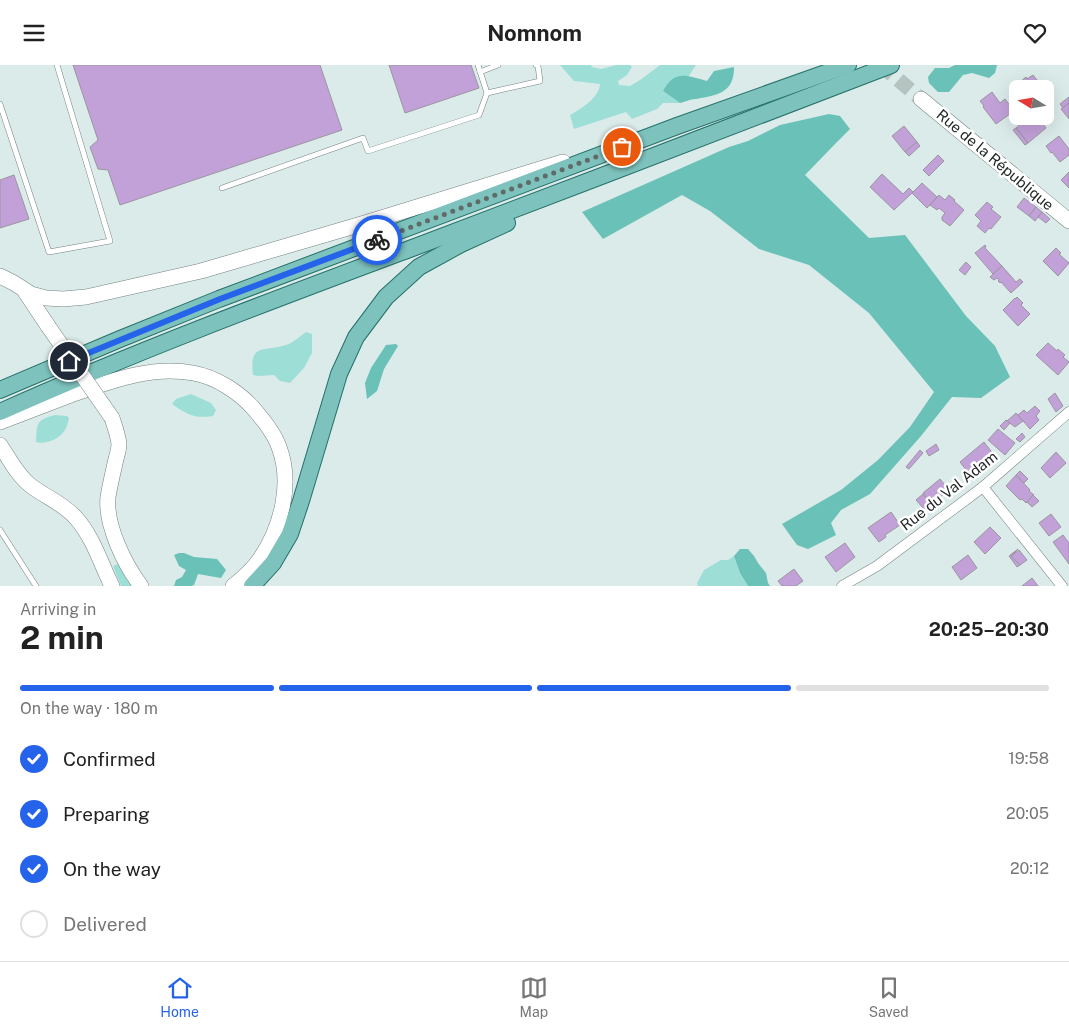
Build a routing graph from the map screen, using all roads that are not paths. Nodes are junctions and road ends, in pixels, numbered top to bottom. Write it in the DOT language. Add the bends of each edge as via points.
graph roads {
  1 [pos="57,65"];
  2 [pos="478,65"];
  3 [pos="498,65"];
  4 [pos="536,65"];
  5 [pos="848,65"];
  6 [pos="891,65"];
  7 [pos="480,72"];
  8 [pos="487,93"];
  9 [pos="921,99"];
  10 [pos="0,104"];
  11 [pos="676,126"];
  12 [pos="656,155"];
  13 [pos="222,188"];
  14 [pos="1069,221"];
  15 [pos="0,276"];
  16 [pos="23,289"];
  17 [pos="0,390"];
  18 [pos="0,412"];
  19 [pos="1069,412"];
  20 [pos="0,422"];
  21 [pos="0,445"];
  22 [pos="983,487"];
  23 [pos="0,530"];
  24 [pos="36,586"];
  25 [pos="112,586"];
  26 [pos="141,586"];
  27 [pos="233,586"];
  28 [pos="252,586"];
  29 [pos="842,586"];
  30 [pos="1062,586"];
  1 -- 10 [label="lane" via="110,241 49,252"];
  2 -- 7 [label="lane"];
  3 -- 7 [label="lane"];
  4 -- 8 [label="lane" via="540,81"];
  5 -- 11 [label="main road"];
  6 -- 12 [label="main road"];
  7 -- 8 [label="lane"];
  8 -- 13 [label="lane" via="479,115 368,151 363,138"];
  9 -- 14 [label="main road, Rue de la République"];
  11 -- 16 [label="main road" via="201,271 70,299 46,298"];
  11 -- 17 [label="main road" via="220,299"];
  12 -- 18 [label="main road" via="220,320"];
  12 -- 28 [label="main road" via="460,243 419,267 386,297 356,337 339,374 290,534 273,563"];
  15 -- 16 [label="main road"];
  16 -- 26 [label="main road, bridge" via="112,418 119,446 108,497 109,517 123,557"];
  19 -- 22 [label="street, Rue du Val Adam"];
  20 -- 27 [label="main road" via="102,383 148,371 194,373 232,389 248,402 270,429 284,470 284,492 273,539 259,561"];
  21 -- 25 [label="main road" via="29,484 76,517"];
  22 -- 29 [label="street, Rue du Val Adam" via="877,566"];
  22 -- 30 [label="street"];
  23 -- 24 [label="lane"];
}
